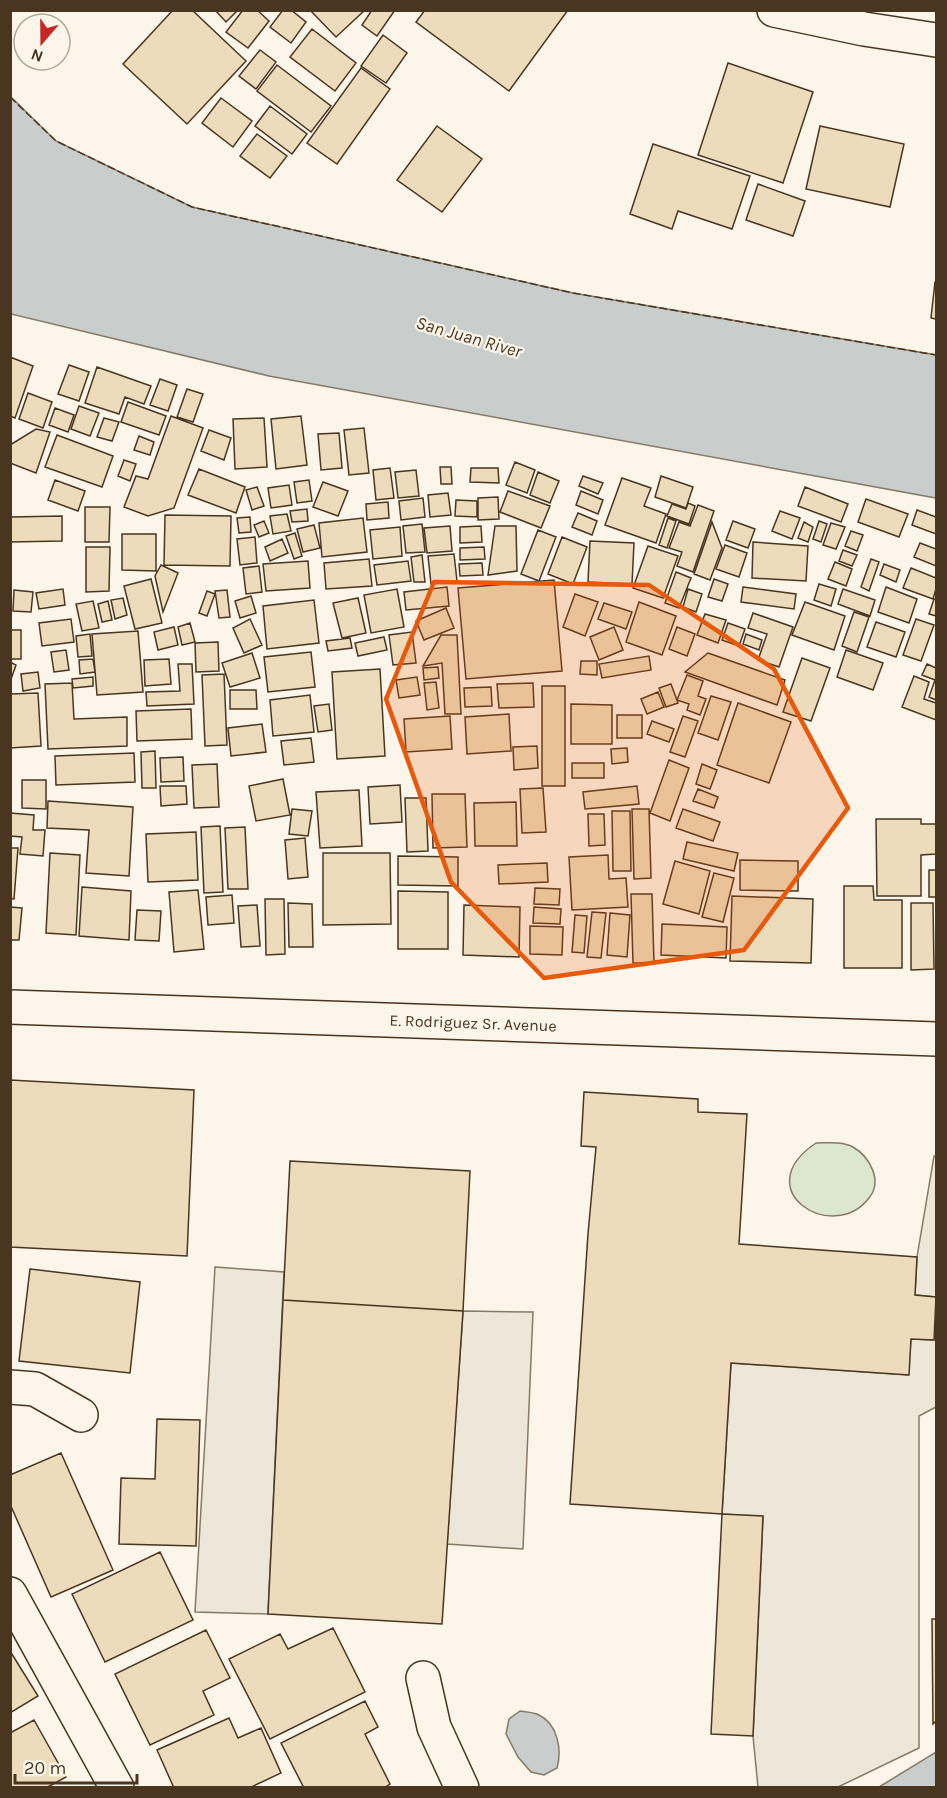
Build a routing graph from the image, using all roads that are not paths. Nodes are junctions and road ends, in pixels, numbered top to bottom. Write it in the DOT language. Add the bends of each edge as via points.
graph roads {
  1 [pos="774,10"];
  2 [pos="936,40"];
  3 [pos="10,1006"];
  4 [pos="936,1039"];
  5 [pos="10,1387"];
  6 [pos="81,1415"];
  7 [pos="10,1594"];
  8 [pos="423,1678"];
  9 [pos="117,1788"];
  10 [pos="462,1788"];
  1 -- 2 [label="main road"];
  3 -- 4 [label="main road, E. Rodriguez Sr. Avenue"];
  5 -- 6 [label="main road" via="35,1389"];
  7 -- 9 [label="main road"];
  8 -- 10 [label="main road" via="434,1727"];
}
